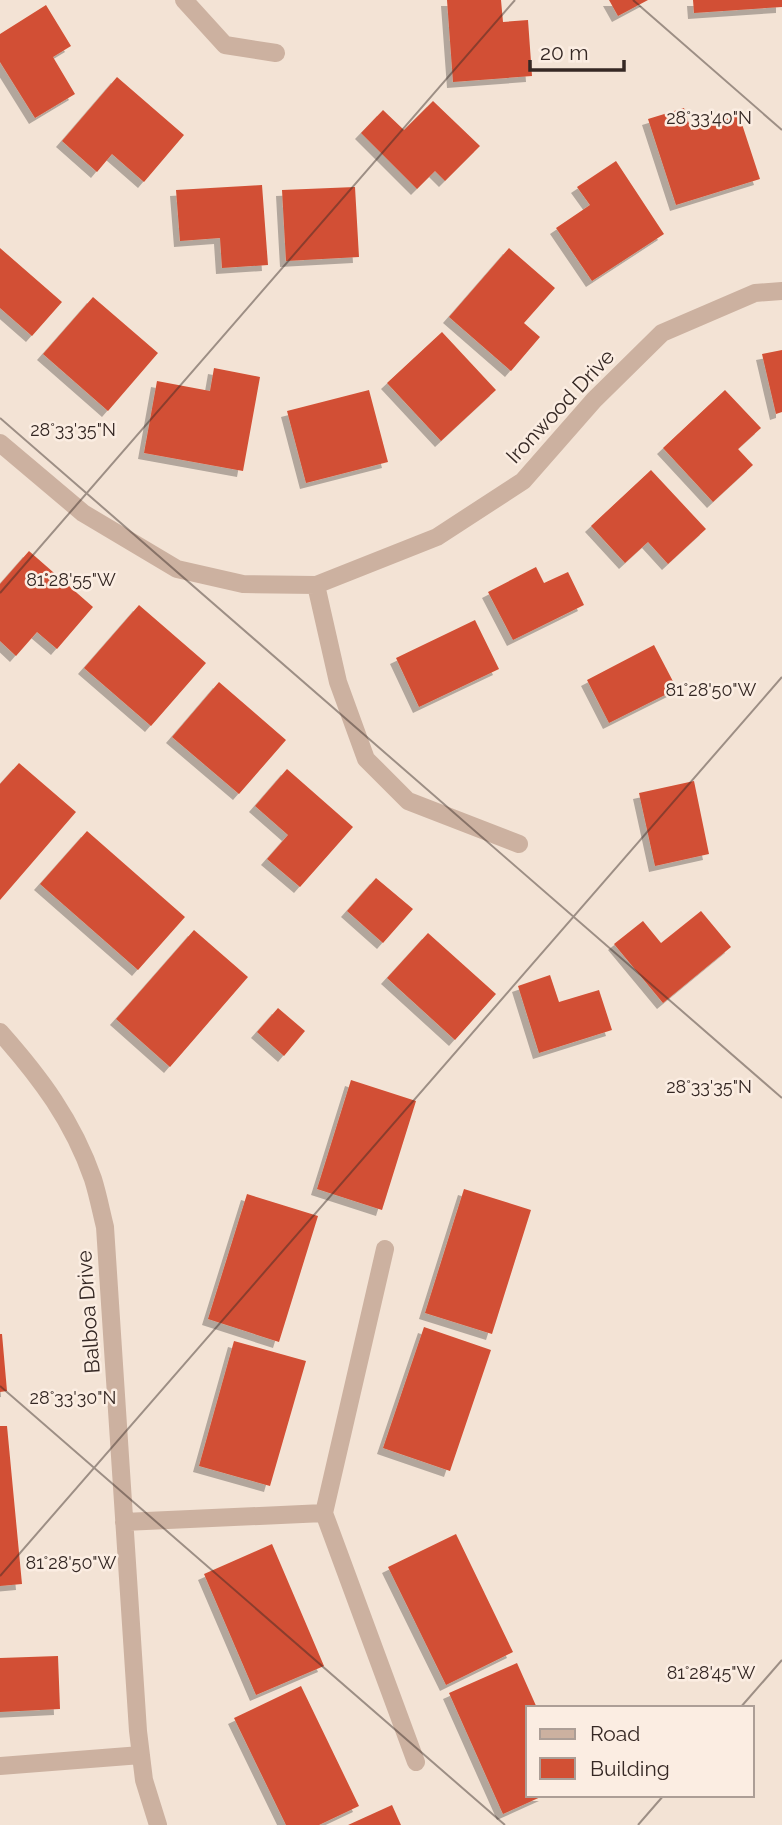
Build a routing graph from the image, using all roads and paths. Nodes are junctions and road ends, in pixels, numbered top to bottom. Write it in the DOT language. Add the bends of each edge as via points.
graph roads {
  1 [pos="184,0"];
  2 [pos="276,53"];
  3 [pos="782,291"];
  4 [pos="0,443"];
  5 [pos="316,584"];
  6 [pos="519,844"];
  7 [pos="0,1032"];
  8 [pos="385,1249"];
  9 [pos="324,1513"];
  10 [pos="124,1521"];
  11 [pos="141,1755"];
  12 [pos="416,1762"];
  13 [pos="0,1766"];
  14 [pos="158,1825"];
  1 -- 2 [label="street" via="225,45"];
  3 -- 5 [label="street, Ironwood Drive" via="755,293 662,333 593,400 523,481 437,537"];
  4 -- 5 [label="street, Ironwood Drive" via="83,513 177,569 243,584"];
  5 -- 6 [label="street" via="338,682 366,759 408,801"];
  7 -- 10 [label="street, Balboa Drive" via="32,1068 77,1140 106,1227"];
  8 -- 9 [label="street"];
  9 -- 10 [label="street"];
  9 -- 12 [label="street"];
  10 -- 11 [label="street, Balboa Drive"];
  11 -- 13 [label="street"];
  11 -- 14 [label="street, Balboa Drive"];
}
